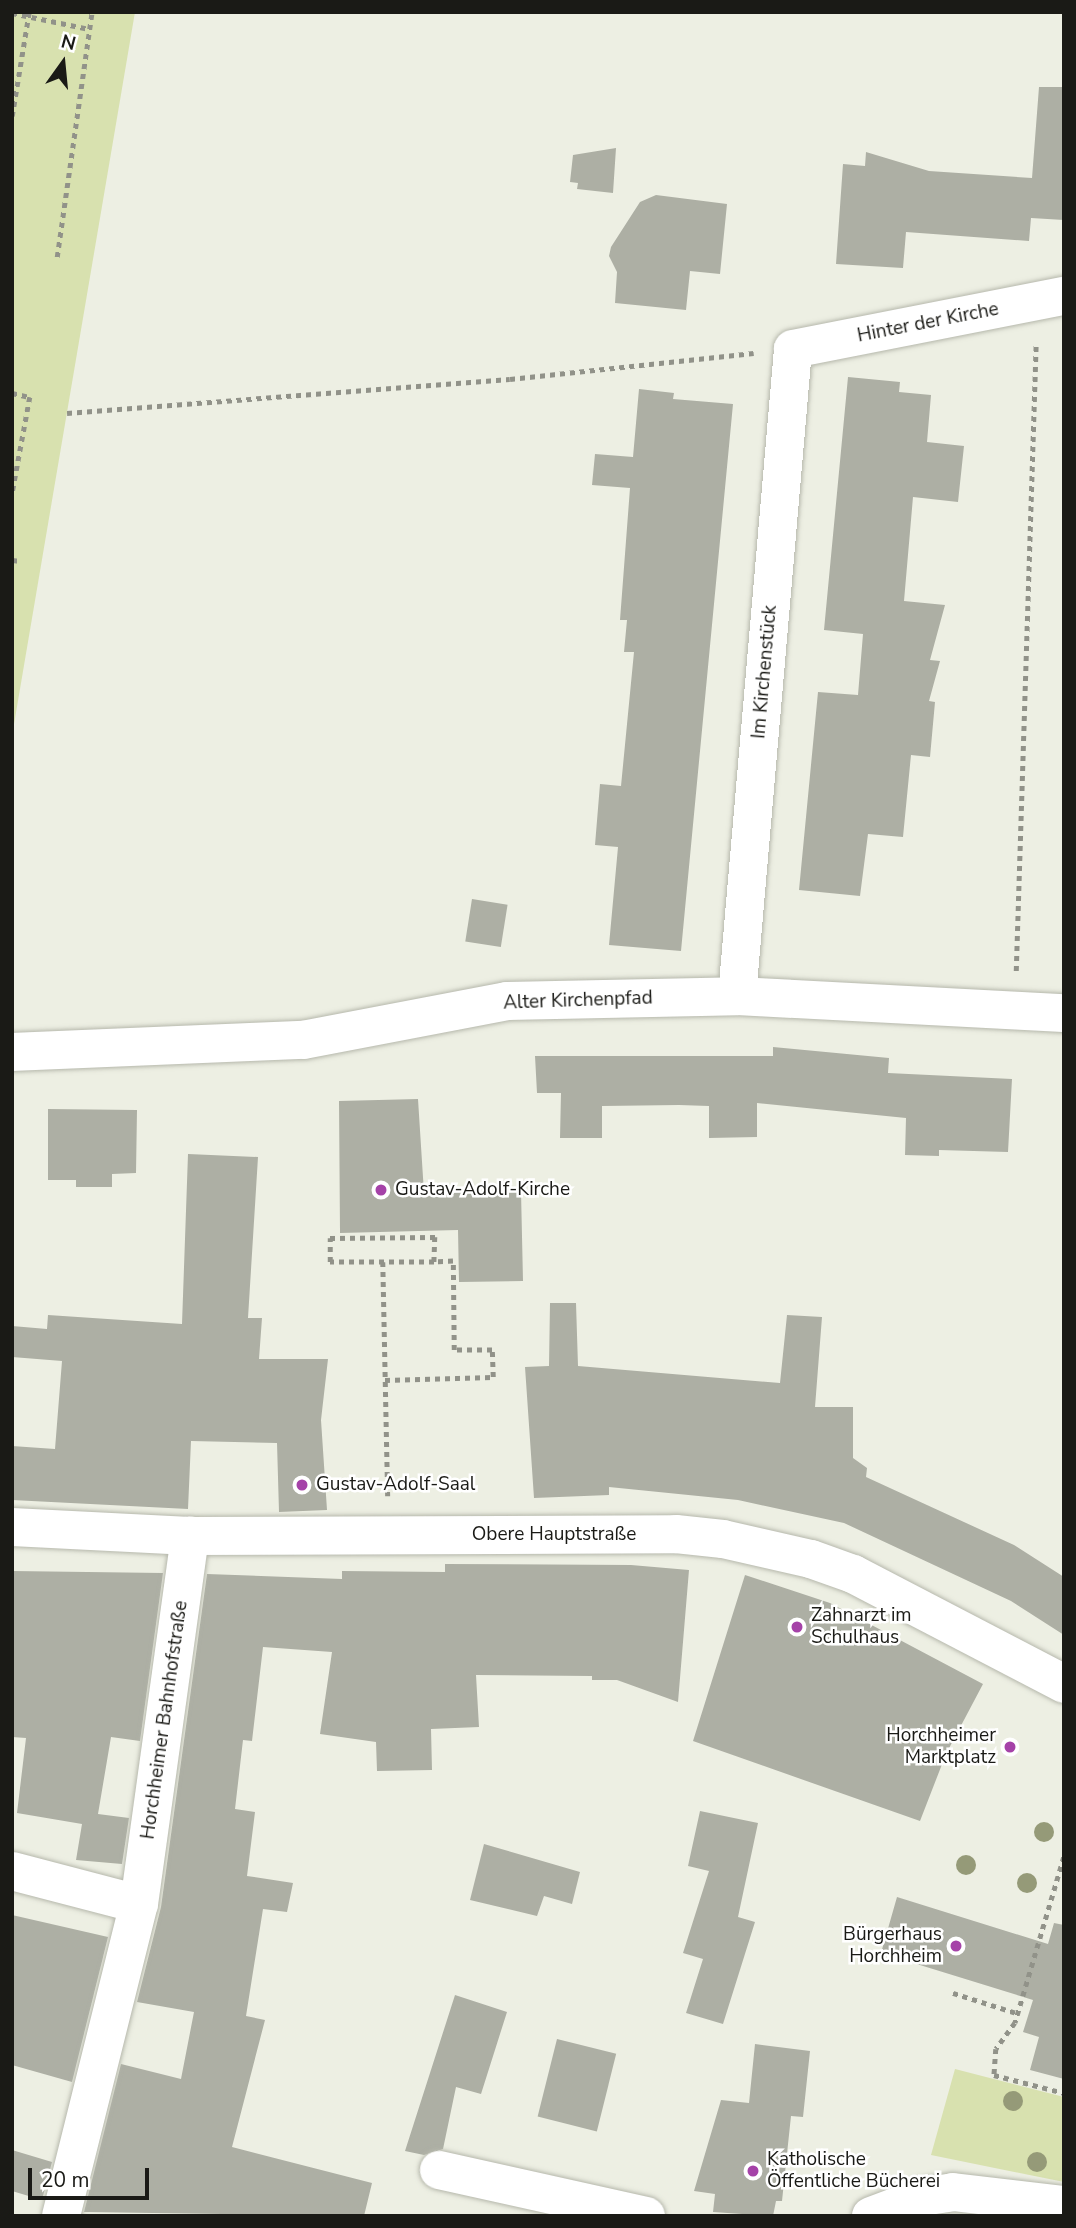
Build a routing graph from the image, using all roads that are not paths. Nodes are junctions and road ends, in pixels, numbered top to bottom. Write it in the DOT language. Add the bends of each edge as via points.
graph roads {
  1 [pos="1051,299"];
  2 [pos="793,349"];
  3 [pos="737,996"];
  4 [pos="1064,1013"];
  5 [pos="12,1052"];
  6 [pos="12,1527"];
  7 [pos="190,1536"];
  8 [pos="1064,1684"];
  9 [pos="12,1871"];
  10 [pos="139,1904"];
  11 [pos="439,2170"];
  12 [pos="1064,2205"];
  13 [pos="61,2216"];
  14 [pos="646,2216"];
  15 [pos="871,2216"];
  1 -- 2 [label="street, Hinter der Kirche"];
  2 -- 3 [label="street, Im Kirchenstück"];
  3 -- 4 [label="street, Alter Kirchenpfad"];
  3 -- 5 [label="street, Alter Kirchenpfad" via="507,1001 303,1040"];
  6 -- 7 [label="street, Obere Hauptstraße"];
  7 -- 8 [label="street, Obere Hauptstraße" via="676,1534 745,1543 853,1574"];
  7 -- 10 [label="street, Horchheimer Bahnhofstraße"];
  9 -- 10 [label="street"];
  10 -- 13 [label="street, Horchheimer Bahnhofstraße"];
  11 -- 14 [label="street"];
  12 -- 15 [label="street" via="953,2192 922,2197"];
}
